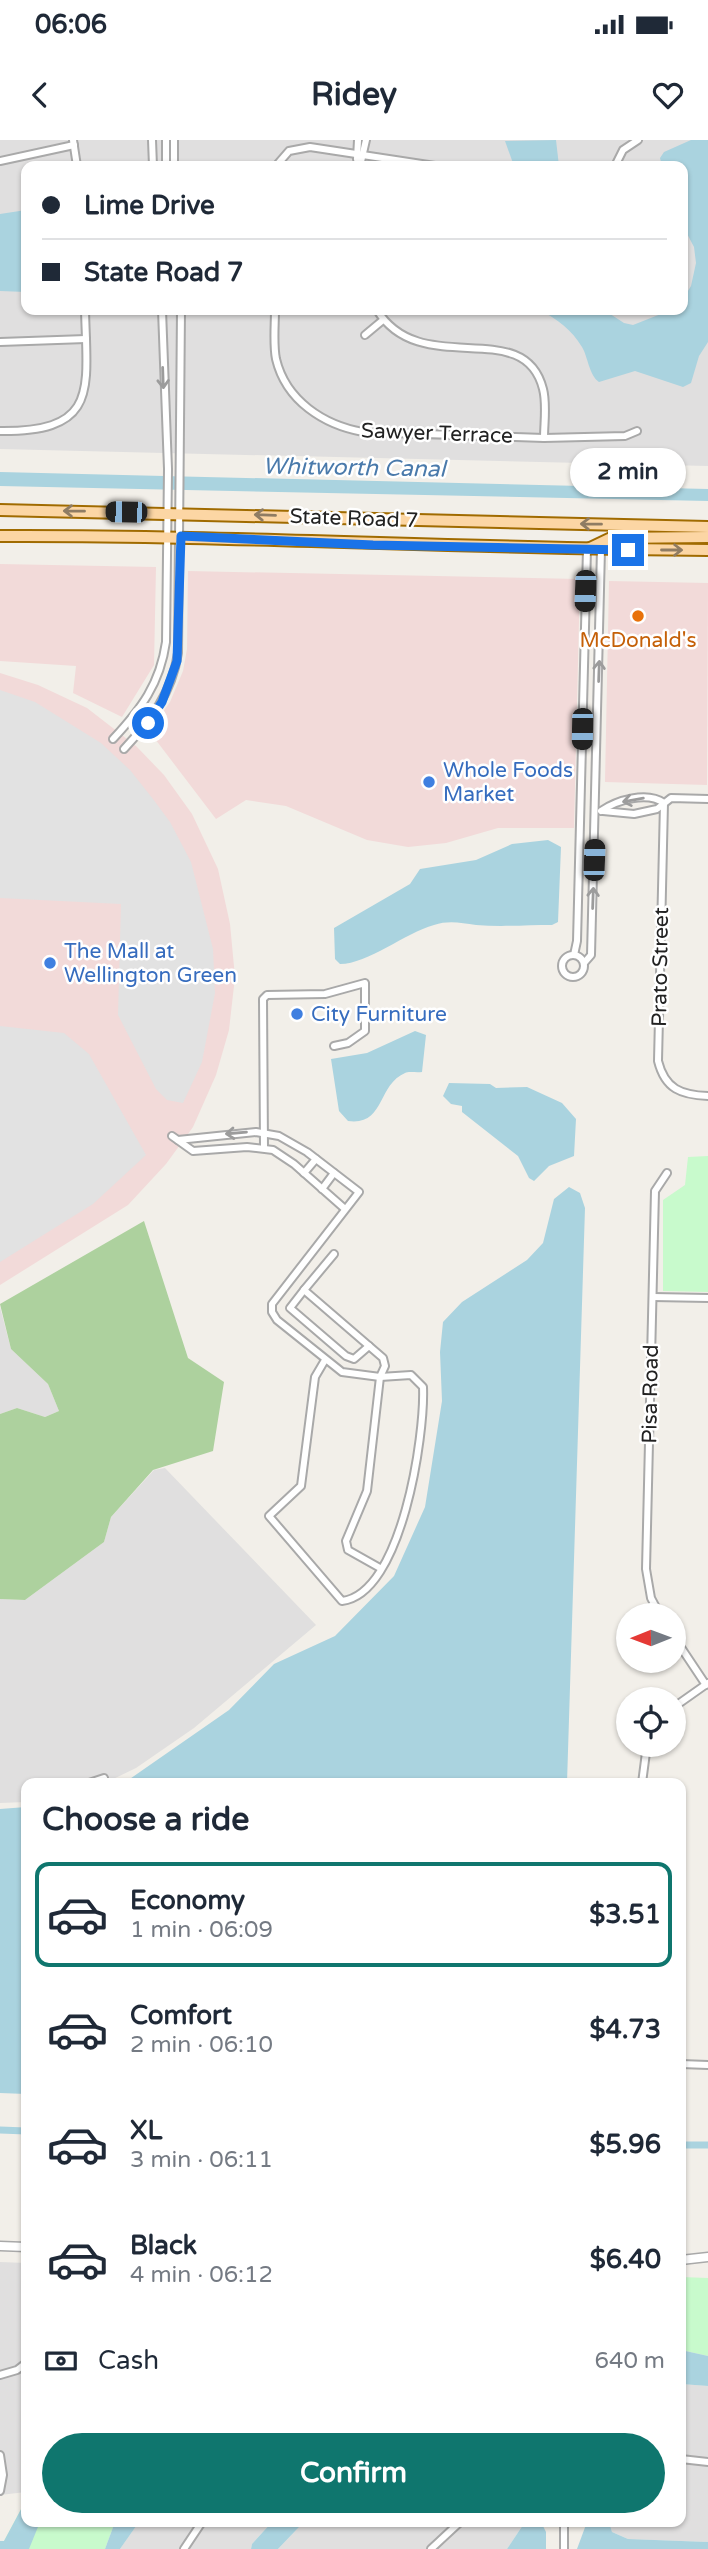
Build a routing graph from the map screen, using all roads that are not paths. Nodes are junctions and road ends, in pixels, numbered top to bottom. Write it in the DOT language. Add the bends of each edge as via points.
graph roads {
  1 [pos="152,140"];
  2 [pos="166,140"];
  3 [pos="174,140"];
  4 [pos="358,140"];
  5 [pos="366,140"];
  6 [pos="638,140"];
  7 [pos="73,143"];
  8 [pos="359,157"];
  9 [pos="0,161"];
  10 [pos="76,161"];
  11 [pos="153,161"];
  12 [pos="166,161"];
  13 [pos="174,161"];
  14 [pos="280,161"];
  15 [pos="359,161"];
  16 [pos="393,161"];
  17 [pos="618,161"];
  18 [pos="85,315"];
  19 [pos="162,315"];
  20 [pos="181,315"];
  21 [pos="275,315"];
  22 [pos="380,315"];
  23 [pos="383,320"];
  24 [pos="365,335"];
  25 [pos="86,339"];
  26 [pos="0,342"];
  27 [pos="0,431"];
  28 [pos="637,431"];
  29 [pos="544,438"];
  30 [pos="0,510"];
  31 [pos="181,512"];
  32 [pos="167,513"];
  33 [pos="708,527"];
  34 [pos="166,535"];
  35 [pos="0,536"];
  36 [pos="181,536"];
  37 [pos="708,537"];
  38 [pos="587,549"];
  39 [pos="601,549"];
  40 [pos="708,550"];
  41 [pos="113,739"];
  42 [pos="124,749"];
  43 [pos="708,799"];
  44 [pos="664,803"];
  45 [pos="599,811"];
  46 [pos="574,955"];
  47 [pos="584,963"];
  48 [pos="334,1046"];
  49 [pos="708,1096"];
  50 [pos="265,1132"];
  51 [pos="264,1147"];
  52 [pos="316,1159"];
  53 [pos="304,1173"];
  54 [pos="334,1173"];
  55 [pos="667,1173"];
  56 [pos="321,1189"];
  57 [pos="345,1209"];
  58 [pos="334,1254"];
  59 [pos="304,1290"];
  60 [pos="653,1297"];
  61 [pos="708,1298"];
  62 [pos="369,1346"];
  63 [pos="325,1360"];
  64 [pos="380,1377"];
  65 [pos="380,1568"];
  66 [pos="654,1603"];
  67 [pos="686,1654"];
  68 [pos="707,1684"];
  69 [pos="686,1699"];
  70 [pos="645,1757"];
  71 [pos="643,1778"];
  72 [pos="686,2064"];
  73 [pos="708,2065"];
  74 [pos="0,2246"];
  75 [pos="21,2247"];
  76 [pos="708,2257"];
  77 [pos="686,2259"];
  78 [pos="21,2367"];
  79 [pos="0,2375"];
  80 [pos="0,2455"];
  81 [pos="686,2460"];
  82 [pos="708,2462"];
  83 [pos="0,2491"];
  84 [pos="199,2527"];
  85 [pos="455,2527"];
  86 [pos="564,2527"];
  87 [pos="184,2549"];
  88 [pos="431,2549"];
  89 [pos="564,2549"];
  1 -- 11 [label="street"];
  2 -- 12 [label="street"];
  3 -- 13 [label="street"];
  4 -- 8 [label="street"];
  5 -- 8 [label="street"];
  6 -- 17 [label="street" via="623,150"];
  7 -- 9 [label="street"];
  7 -- 10 [label="street"];
  8 -- 14 [label="street" via="310,147 289,151"];
  8 -- 15 [label="street"];
  8 -- 16 [label="street"];
  18 -- 25 [label="street"];
  19 -- 32 [label="street, one-way"];
  20 -- 31 [label="street"];
  21 -- 29 [label="street, Sawyer Terrace" via="276,360 288,385 301,404 340,428"];
  22 -- 23 [label="street"];
  23 -- 24 [label="street"];
  23 -- 29 [label="street" via="442,349 501,350 520,355 536,371 544,391"];
  25 -- 26 [label="street"];
  25 -- 27 [label="street" via="82,400 69,416 35,431"];
  28 -- 29 [label="street, Sawyer Terrace" via="625,436"];
  32 -- 30 [label="main road, State Road 7, one-way"];
  31 -- 32 [label="main road, State Road 7"];
  33 -- 31 [label="main road, State Road 7, one-way"];
  31 -- 36 [label="street"];
  32 -- 34 [label="street"];
  34 -- 35 [label="main road, State Road 7"];
  34 -- 36 [label="main road, State Road 7"];
  34 -- 41 [label="street" via="163,661 151,694"];
  36 -- 38 [label="main road, State Road 7"];
  36 -- 42 [label="street" via="174,676 162,702"];
  37 -- 38 [label="main road" via="611,538"];
  38 -- 39 [label="main road, State Road 7"];
  38 -- 46 [label="street"];
  39 -- 40 [label="main road, State Road 7, one-way"];
  45 -- 39 [label="street, one-way"];
  43 -- 44 [label="street" via="671,798"];
  44 -- 45 [label="street" via="634,814"];
  44 -- 45 [label="street, one-way" via="641,798"];
  44 -- 49 [label="street, Prato Street" via="658,1061 661,1075 677,1092"];
  47 -- 45 [label="street, one-way" via="591,955"];
  46 -- 47 [label="street"];
  46 -- 47 [label="street" via="563,961 568,976 581,974"];
  48 -- 50 [label="street" via="365,1031 366,983 325,994 267,995 263,999"];
  50 -- 51 [label="street"];
  50 -- 51 [label="street, one-way" via="175,1138 192,1151"];
  50 -- 52 [label="street"];
  51 -- 53 [label="street" via="284,1155"];
  52 -- 53 [label="street"];
  52 -- 54 [label="street"];
  53 -- 56 [label="street"];
  54 -- 56 [label="street"];
  54 -- 57 [label="street" via="359,1192"];
  55 -- 60 [label="street, Pisa Road" via="655,1191"];
  56 -- 57 [label="street"];
  57 -- 63 [label="street" via="272,1304 277,1320"];
  58 -- 59 [label="street"];
  59 -- 62 [label="street"];
  59 -- 62 [label="street" via="290,1308 346,1356 354,1359"];
  60 -- 61 [label="street"];
  60 -- 66 [label="street, Pisa Road" via="646,1569"];
  62 -- 64 [label="street" via="383,1358"];
  63 -- 64 [label="street" via="342,1372"];
  63 -- 65 [label="street" via="315,1377 302,1486 269,1516 342,1601 358,1596"];
  64 -- 65 [label="street" via="367,1492 346,1541 348,1550"];
  64 -- 65 [label="street" via="417,1378 424,1402 411,1497 400,1533"];
  67 -- 68 [label="street"];
  68 -- 69 [label="street"];
  70 -- 71 [label="street"];
  72 -- 73 [label="street"];
  74 -- 75 [label="street"];
  76 -- 77 [label="street"];
  78 -- 79 [label="street"];
  80 -- 83 [label="street"];
  81 -- 82 [label="street"];
  84 -- 87 [label="street"];
  85 -- 88 [label="street"];
  86 -- 89 [label="street"];
}
